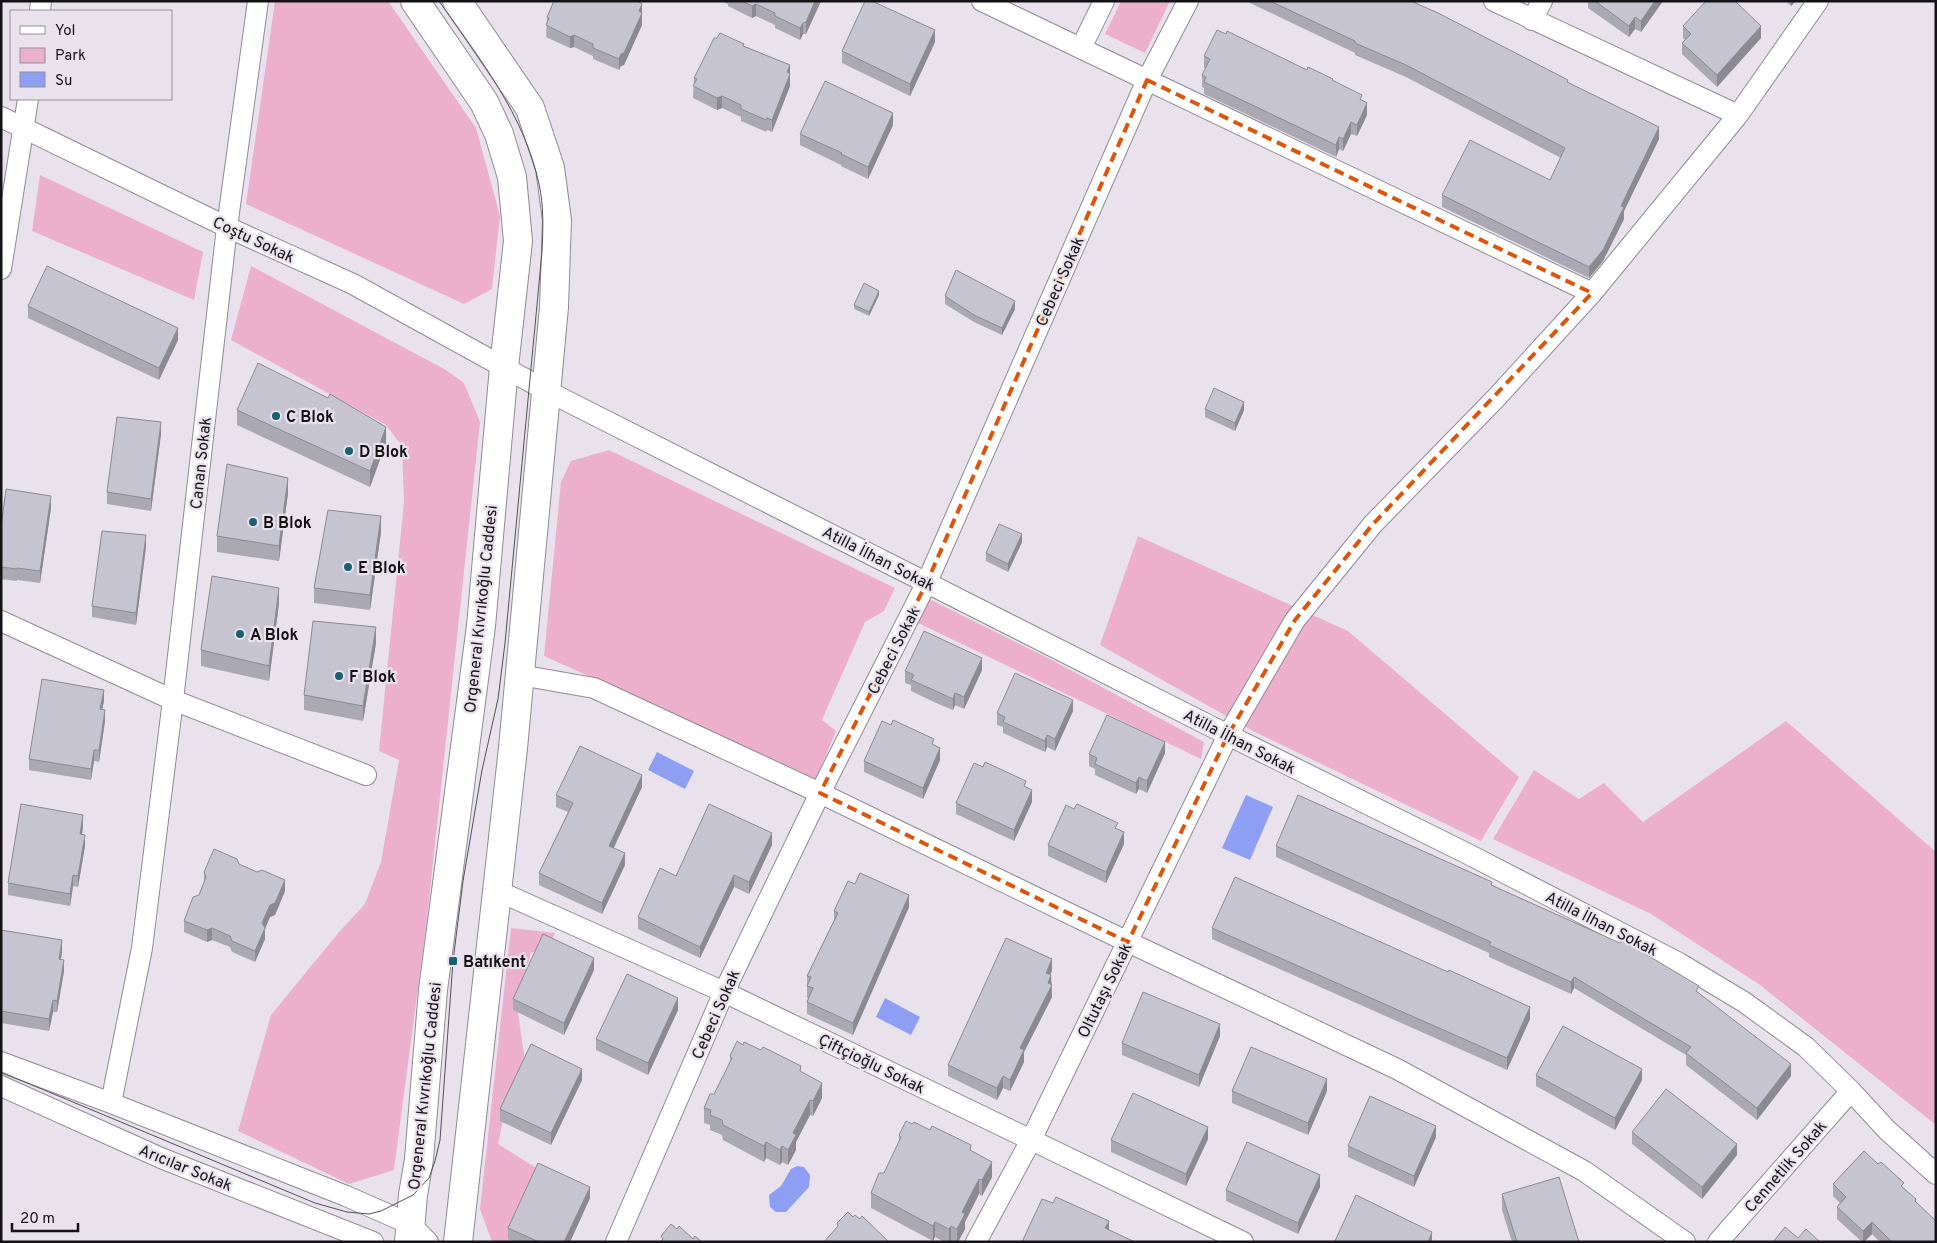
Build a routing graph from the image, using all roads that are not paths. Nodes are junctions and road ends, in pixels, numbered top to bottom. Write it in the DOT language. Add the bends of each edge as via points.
graph roads {
  1 [pos="258,1"];
  2 [pos="415,1"];
  3 [pos="457,1"];
  4 [pos="982,1"];
  5 [pos="1104,1"];
  6 [pos="1188,1"];
  7 [pos="1494,1"];
  8 [pos="1542,1"];
  9 [pos="1818,1"];
  10 [pos="1532,20"];
  11 [pos="1081,48"];
  12 [pos="1147,80"];
  13 [pos="28,100"];
  14 [pos="1738,115"];
  15 [pos="1,117"];
  16 [pos="25,127"];
  17 [pos="227,227"];
  18 [pos="1,269"];
  19 [pos="1592,293"];
  20 [pos="504,367"];
  21 [pos="547,391"];
  22 [pos="927,582"];
  23 [pos="1,621"];
  24 [pos="520,675"];
  25 [pos="174,700"];
  26 [pos="1228,735"];
  27 [pos="366,775"];
  28 [pos="820,793"];
  29 [pos="498,891"];
  30 [pos="1128,942"];
  31 [pos="724,992"];
  32 [pos="1,1062"];
  33 [pos="1,1086"];
  34 [pos="1851,1090"];
  35 [pos="111,1103"];
  36 [pos="1031,1140"];
  37 [pos="1936,1174"];
  38 [pos="416,1236"];
  39 [pos="373,1242"];
  40 [pos="458,1242"];
  41 [pos="616,1242"];
  42 [pos="976,1242"];
  43 [pos="1243,1242"];
  44 [pos="1685,1242"];
  45 [pos="1718,1242"];
  1 -- 17 [label="street, Canan Sokak"];
  2 -- 20 [label="main road, Orgeneral Kıvrıkoğlu Caddesi" via="484,102 499,134 512,177 518,241"];
  3 -- 21 [label="main road" via="530,108 550,168 558,220"];
  4 -- 11 [label="street"];
  5 -- 11 [label="street"];
  6 -- 12 [label="street, Cebeci Sokak"];
  7 -- 10 [label="street"];
  8 -- 10 [label="street"];
  9 -- 14 [label="street, Oltutaşı Sokak"];
  10 -- 14 [label="street"];
  11 -- 12 [label="street"];
  12 -- 19 [label="street"];
  12 -- 22 [label="street, Cebeci Sokak"];
  13 -- 16 [label="street"];
  14 -- 19 [label="street, Oltutaşı Sokak"];
  15 -- 16 [label="street, Coştu Sokak"];
  16 -- 17 [label="street, Coştu Sokak"];
  16 -- 18 [label="street"];
  17 -- 20 [label="street, Coştu Sokak" via="353,284"];
  17 -- 25 [label="street, Canan Sokak"];
  19 -- 26 [label="street, Oltutaşı Sokak" via="1496,398 1373,524 1295,620"];
  20 -- 21 [label="street, Atilla İlhan Sokak"];
  20 -- 38 [label="main road, Orgeneral Kıvrıkoğlu Caddesi" via="480,626 433,990"];
  21 -- 22 [label="street, Atilla İlhan Sokak"];
  21 -- 24 [label="main road"];
  22 -- 26 [label="street, Atilla İlhan Sokak"];
  22 -- 28 [label="street, Cebeci Sokak"];
  23 -- 25 [label="street"];
  24 -- 28 [label="street" via="594,688"];
  24 -- 29 [label="main road"];
  25 -- 27 [label="street"];
  25 -- 35 [label="street, Canan Sokak" via="142,948"];
  26 -- 30 [label="street, Oltutaşı Sokak"];
  26 -- 34 [label="street, Atilla İlhan Sokak" via="1463,851 1679,963 1744,1002 1806,1047"];
  28 -- 30 [label="street"];
  28 -- 31 [label="street, Cebeci Sokak"];
  29 -- 31 [label="street, Çiftçioğlu Sokak"];
  29 -- 40 [label="main road"];
  30 -- 36 [label="street, Oltutaşı Sokak"];
  30 -- 44 [label="street" via="1405,1073 1584,1171"];
  31 -- 36 [label="street, Çiftçioğlu Sokak"];
  31 -- 41 [label="street, Cebeci Sokak"];
  32 -- 35 [label="street"];
  33 -- 39 [label="street, Arıcılar Sokak" via="161,1158"];
  34 -- 37 [label="street, Atilla İlhan Sokak" via="1887,1130"];
  34 -- 45 [label="street, Cennetlik Sokak"];
  35 -- 38 [label="street" via="346,1196"];
  36 -- 42 [label="street, Oltutaşı Sokak"];
  36 -- 43 [label="street, Çiftçioğlu Sokak"];
}
